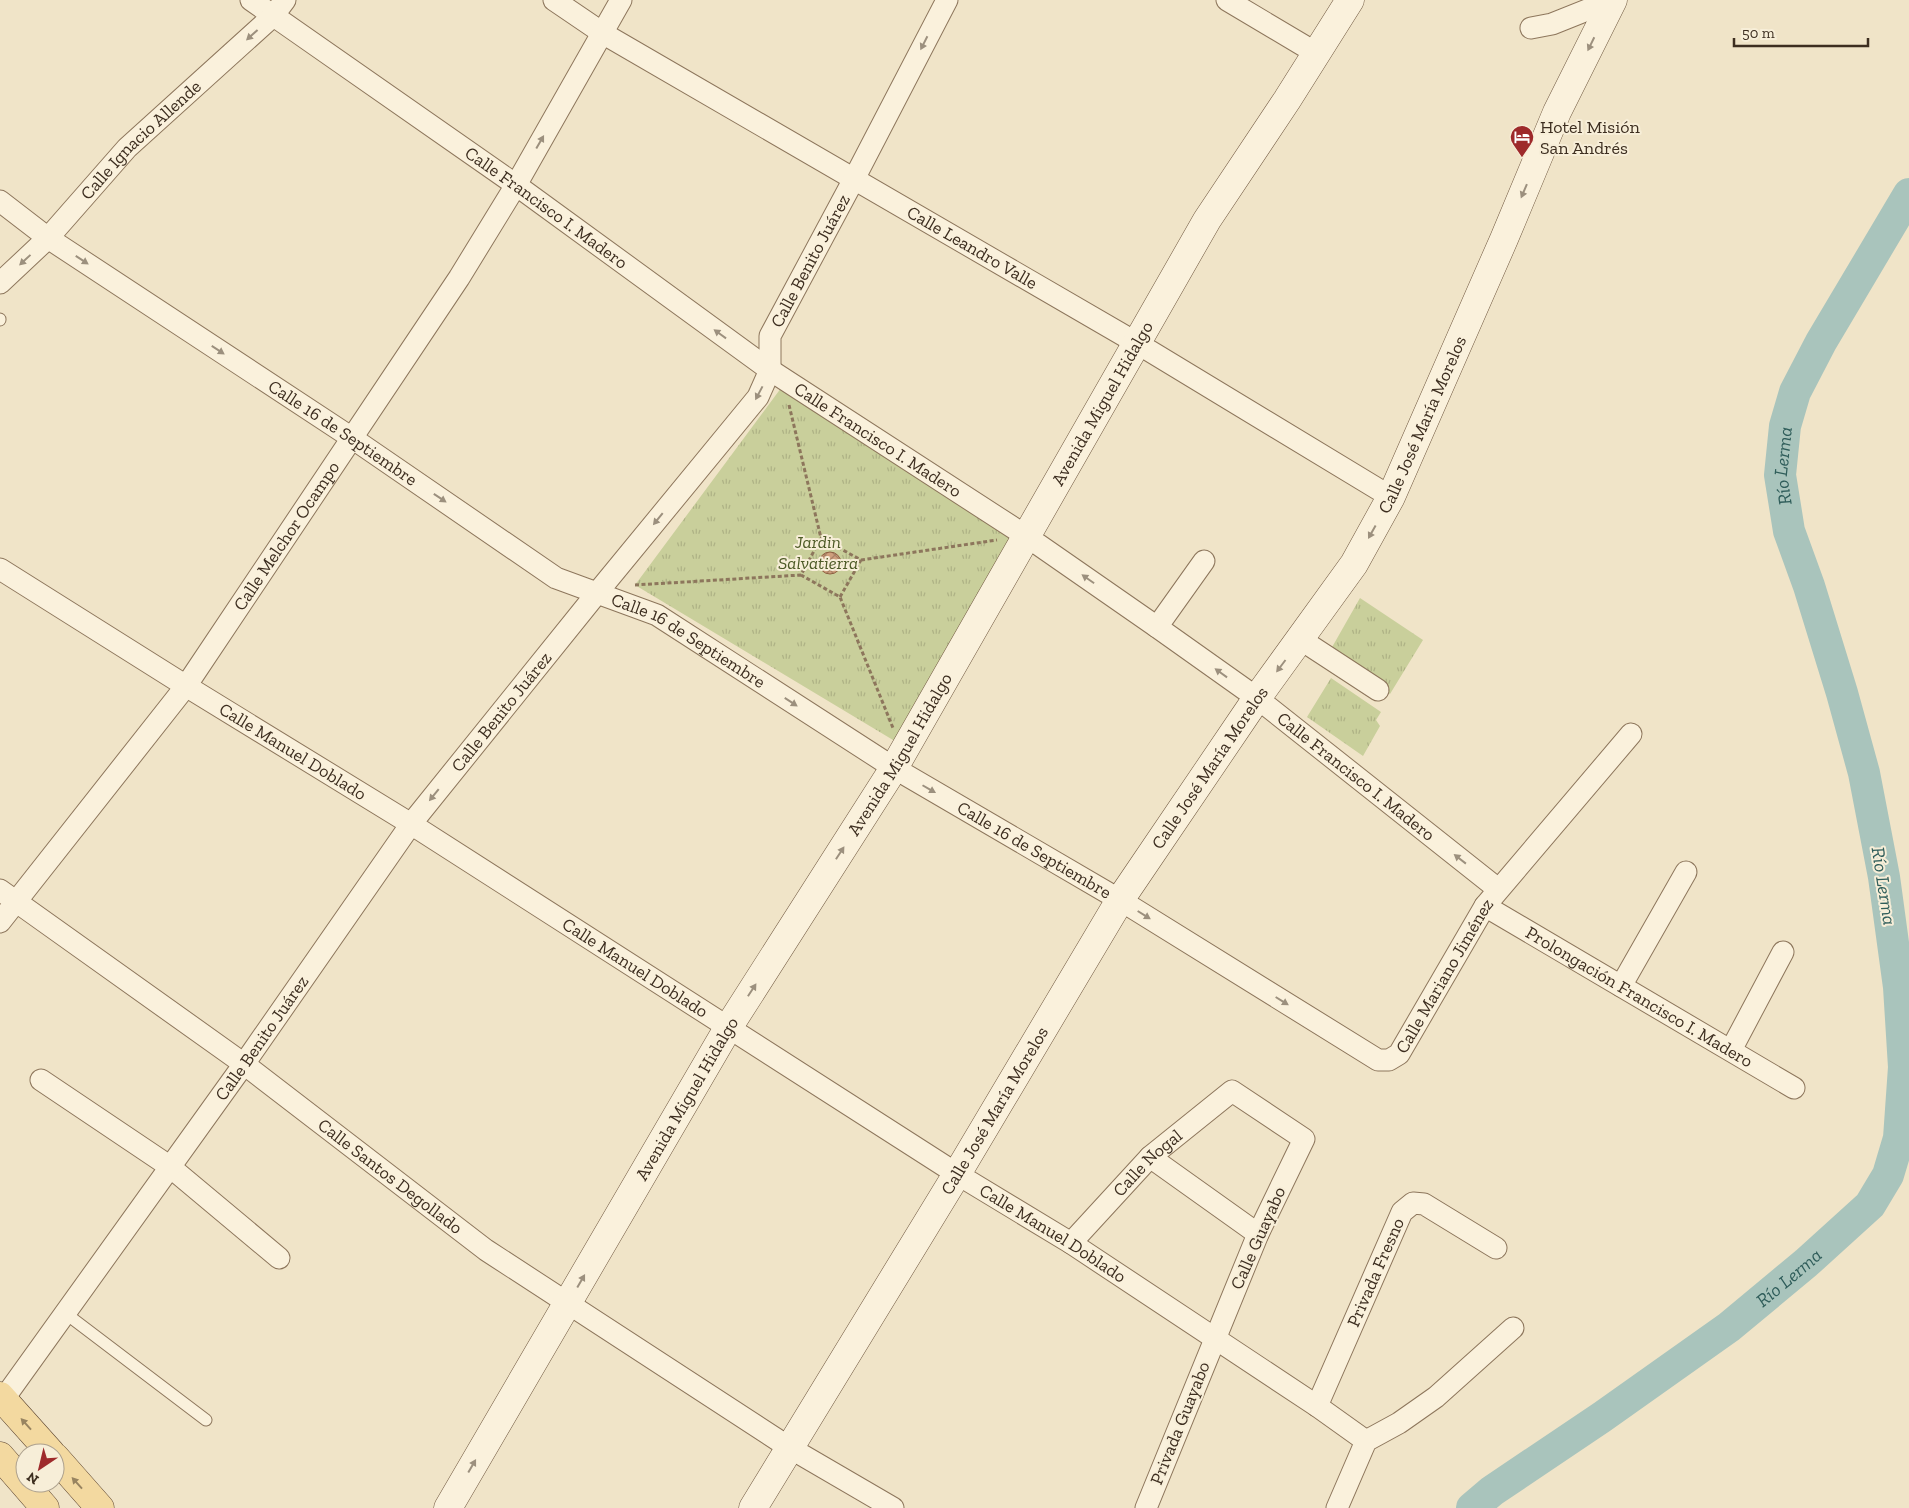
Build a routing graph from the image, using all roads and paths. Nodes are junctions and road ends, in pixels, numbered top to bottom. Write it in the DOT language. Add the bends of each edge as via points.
graph roads {
  1 [pos="251,0"];
  2 [pos="554,0"];
  3 [pos="622,0"];
  4 [pos="946,0"];
  5 [pos="1227,0"];
  6 [pos="1350,0"];
  7 [pos="1612,0"];
  8 [pos="279,8"];
  9 [pos="1531,28"];
  10 [pos="604,34"];
  11 [pos="1316,53"];
  12 [pos="854,179"];
  13 [pos="516,185"];
  14 [pos="0,201"];
  15 [pos="48,238"];
  16 [pos="0,283"];
  17 [pos="1135,342"];
  18 [pos="770,370"];
  19 [pos="789,403"];
  20 [pos="352,438"];
  21 [pos="1391,497"];
  22 [pos="1026,536"];
  23 [pos="821,538"];
  24 [pos="998,540"];
  25 [pos="861,560"];
  26 [pos="1204,561"];
  27 [pos="0,569"];
  28 [pos="801,575"];
  29 [pos="635,585"];
  30 [pos="597,593"];
  31 [pos="840,597"];
  32 [pos="1157,627"];
  33 [pos="1300,639"];
  34 [pos="186,686"];
  35 [pos="1378,690"];
  36 [pos="1256,698"];
  37 [pos="895,734"];
  38 [pos="1631,734"];
  39 [pos="894,768"];
  40 [pos="411,824"];
  41 [pos="1686,872"];
  42 [pos="1498,889"];
  43 [pos="8,895"];
  44 [pos="1120,900"];
  45 [pos="1485,906"];
  46 [pos="0,922"];
  47 [pos="1783,952"];
  48 [pos="1621,986"];
  49 [pos="728,1028"];
  50 [pos="1731,1050"];
  51 [pos="1389,1060"];
  52 [pos="244,1064"];
  53 [pos="41,1080"];
  54 [pos="1794,1088"];
  55 [pos="1232,1090"];
  56 [pos="1150,1157"];
  57 [pos="169,1166"];
  58 [pos="957,1174"];
  59 [pos="1258,1234"];
  60 [pos="1071,1243"];
  61 [pos="1496,1248"];
  62 [pos="278,1258"];
  63 [pos="568,1304"];
  64 [pos="65,1313"];
  65 [pos="1513,1328"];
  66 [pos="1215,1338"];
  67 [pos="1,1400"];
  68 [pos="1317,1406"];
  69 [pos="206,1420"];
  70 [pos="1366,1441"];
  71 [pos="42,1443"];
  72 [pos="790,1448"];
  73 [pos="0,1456"];
  74 [pos="65,1469"];
  75 [pos="46,1508"];
  76 [pos="100,1508"];
  77 [pos="448,1508"];
  78 [pos="753,1508"];
  79 [pos="893,1508"];
  80 [pos="1146,1508"];
  81 [pos="1337,1508"];
  1 -- 8 [label="street, Calle Francisco I. Madero"];
  2 -- 10 [label="street, Calle Leandro Valle"];
  3 -- 10 [label="street, Calle Melchor Ocampo"];
  4 -- 12 [label="street, Calle Benito Juárez, one-way"];
  5 -- 11 [label="street"];
  6 -- 11 [label="street, Avenida Miguel Hidalgo"];
  7 -- 9 [label="street" via="1552,24"];
  7 -- 21 [label="street, Calle José María Morelos, one-way" via="1557,112"];
  8 -- 13 [label="street, Calle Francisco I. Madero"];
  8 -- 15 [label="street, Calle Ignacio Allende, one-way" via="127,148"];
  10 -- 12 [label="street, Calle Leandro Valle"];
  13 -- 10 [label="street, Calle Melchor Ocampo, one-way"];
  11 -- 17 [label="street, Avenida Miguel Hidalgo" via="1207,220"];
  12 -- 17 [label="street, Calle Leandro Valle"];
  12 -- 18 [label="street, Calle Benito Juárez" via="770,336"];
  18 -- 13 [label="street, Calle Francisco I. Madero, one-way"];
  13 -- 20 [label="street, Calle Melchor Ocampo" via="459,278"];
  14 -- 15 [label="street, Calle 16 de Septiembre"];
  15 -- 16 [label="street, Calle Ignacio Allende, one-way"];
  15 -- 20 [label="street, Calle 16 de Septiembre, one-way"];
  17 -- 21 [label="street, Calle Leandro Valle"];
  17 -- 22 [label="street, Avenida Miguel Hidalgo"];
  18 -- 22 [label="street, Calle Francisco I. Madero"];
  18 -- 30 [label="street, Calle Benito Juárez, one-way" via="758,397"];
  19 -- 23 [label="path"];
  20 -- 30 [label="street, Calle 16 de Septiembre, one-way" via="556,578"];
  20 -- 34 [label="street, Calle Melchor Ocampo"];
  21 -- 33 [label="street, Calle José María Morelos, one-way" via="1354,564"];
  32 -- 22 [label="street, Calle Francisco I. Madero, one-way"];
  22 -- 39 [label="street, Avenida Miguel Hidalgo"];
  23 -- 25 [label="path"];
  23 -- 28 [label="path"];
  24 -- 25 [label="path"];
  25 -- 31 [label="path"];
  26 -- 32 [label="street"];
  27 -- 34 [label="street, Calle Manuel Doblado"];
  28 -- 29 [label="path"];
  28 -- 31 [label="path"];
  30 -- 39 [label="street, Calle 16 de Septiembre, one-way" via="657,615"];
  30 -- 40 [label="street, Calle Benito Juárez, one-way"];
  31 -- 37 [label="path"];
  36 -- 32 [label="street, Calle Francisco I. Madero, one-way"];
  33 -- 35 [label="street"];
  33 -- 36 [label="street, Calle José María Morelos, one-way"];
  34 -- 40 [label="street, Calle Manuel Doblado"];
  34 -- 43 [label="street, Calle Melchor Ocampo"];
  42 -- 36 [label="street, Calle Francisco I. Madero, one-way"];
  36 -- 44 [label="street, Calle José María Morelos"];
  38 -- 42 [label="street, Calle Mariano Jiménez"];
  39 -- 44 [label="street, Calle 16 de Septiembre, one-way"];
  49 -- 39 [label="street, Avenida Miguel Hidalgo, one-way"];
  40 -- 49 [label="street, Calle Manuel Doblado"];
  40 -- 52 [label="street, Calle Benito Juárez"];
  41 -- 48 [label="street"];
  42 -- 45 [label="street, Calle Mariano Jiménez"];
  43 -- 46 [label="street, Calle Melchor Ocampo"];
  43 -- 52 [label="street, Calle Santos Degollado"];
  44 -- 51 [label="street, Calle 16 de Septiembre, one-way" via="1378,1060"];
  44 -- 58 [label="street, Calle José María Morelos"];
  45 -- 48 [label="street, Prolongación Francisco I. Madero"];
  45 -- 51 [label="street, Calle Mariano Jiménez" via="1399,1054"];
  47 -- 50 [label="street"];
  48 -- 50 [label="street, Prolongación Francisco I. Madero"];
  49 -- 58 [label="street, Calle Manuel Doblado"];
  63 -- 49 [label="street, Avenida Miguel Hidalgo, one-way"];
  50 -- 54 [label="street, Prolongación Francisco I. Madero"];
  52 -- 57 [label="street, Calle Benito Juárez"];
  52 -- 63 [label="street, Calle Santos Degollado" via="486,1250"];
  53 -- 57 [label="street"];
  55 -- 56 [label="street, Calle Nogal"];
  55 -- 59 [label="street, Calle Guayabo" via="1304,1139"];
  56 -- 59 [label="street"];
  56 -- 60 [label="street, Calle Nogal"];
  57 -- 62 [label="street"];
  57 -- 64 [label="street, Calle Benito Juárez"];
  58 -- 60 [label="street, Calle Manuel Doblado"];
  58 -- 72 [label="street, Calle José María Morelos"];
  59 -- 66 [label="street, Calle Guayabo"];
  60 -- 66 [label="street, Calle Manuel Doblado"];
  61 -- 68 [label="street, Privada Fresno" via="1424,1204 1412,1202 1402,1212"];
  63 -- 72 [label="street, Calle Santos Degollado"];
  77 -- 63 [label="street, Avenida Miguel Hidalgo, one-way"];
  64 -- 67 [label="street, Calle Benito Juárez"];
  64 -- 69 [label="lane"];
  65 -- 70 [label="street" via="1436,1397"];
  66 -- 68 [label="street, Calle Manuel Doblado"];
  66 -- 80 [label="street, Privada Guayabo"];
  71 -- 67 [label="main road, one-way"];
  68 -- 70 [label="street, Calle Manuel Doblado"];
  70 -- 81 [label="street"];
  72 -- 78 [label="street, Calle José María Morelos"];
  72 -- 79 [label="street, Calle Santos Degollado"];
  73 -- 75 [label="main road"];
  76 -- 74 [label="main road, one-way"];
}
